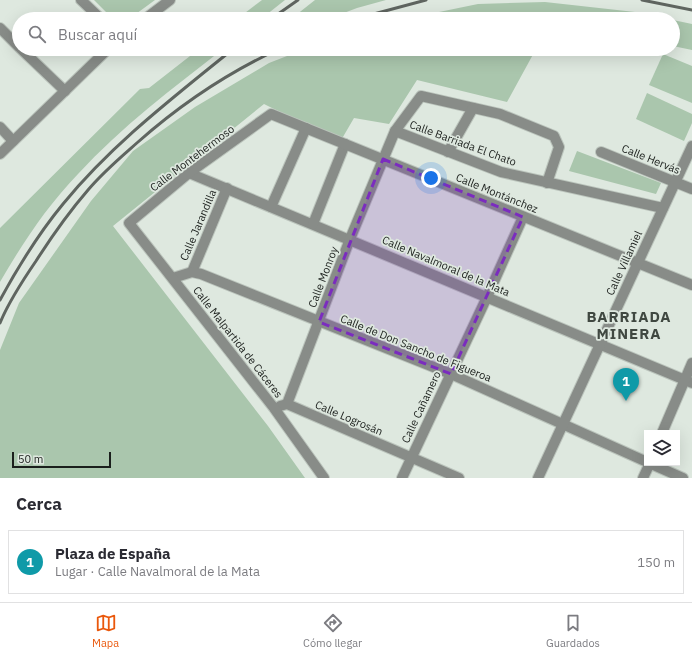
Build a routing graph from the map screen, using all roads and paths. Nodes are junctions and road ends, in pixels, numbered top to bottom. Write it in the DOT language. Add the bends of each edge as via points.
graph roads {
  1 [pos="81,0"];
  2 [pos="170,0"];
  3 [pos="94,12"];
  4 [pos="154,12"];
  5 [pos="0,28"];
  6 [pos="12,40"];
  7 [pos="28,56"];
  8 [pos="101,56"];
  9 [pos="65,91"];
  10 [pos="473,108"];
  11 [pos="271,114"];
  12 [pos="0,127"];
  13 [pos="306,128"];
  14 [pos="395,131"];
  15 [pos="13,141"];
  16 [pos="344,144"];
  17 [pos="692,146"];
  18 [pos="448,152"];
  19 [pos="601,152"];
  20 [pos="0,154"];
  21 [pos="383,159"];
  22 [pos="189,173"];
  23 [pos="675,182"];
  24 [pos="547,183"];
  25 [pos="227,188"];
  26 [pos="692,189"];
  27 [pos="271,207"];
  28 [pos="663,208"];
  29 [pos="523,217"];
  30 [pos="129,223"];
  31 [pos="313,224"];
  32 [pos="350,239"];
  33 [pos="638,263"];
  34 [pos="192,272"];
  35 [pos="173,278"];
  36 [pos="692,285"];
  37 [pos="487,297"];
  38 [pos="319,322"];
  39 [pos="600,344"];
  40 [pos="692,364"];
  41 [pos="450,374"];
  42 [pos="688,381"];
  43 [pos="287,404"];
  44 [pos="274,408"];
  45 [pos="562,425"];
  46 [pos="664,430"];
  47 [pos="411,457"];
  48 [pos="644,461"];
  49 [pos="648,466"];
  50 [pos="656,466"];
  51 [pos="324,478"];
  52 [pos="402,478"];
  53 [pos="459,478"];
  54 [pos="538,478"];
  55 [pos="643,478"];
  56 [pos="683,478"];
  1 -- 3 [label="street"];
  2 -- 4 [label="street"];
  5 -- 6 [label="street"];
  7 -- 9 [label="street"];
  8 -- 9 [label="street"];
  9 -- 15 [label="street"];
  10 -- 14 [label="street, Calle Barriada El Chato" via="422,96"];
  10 -- 18 [label="street"];
  10 -- 24 [label="street, Calle Barriada El Chato" via="500,114 554,136 560,147"];
  11 -- 13 [label="street, Calle Montánchez"];
  11 -- 22 [label="street, Calle Montehermoso"];
  12 -- 15 [label="street"];
  13 -- 16 [label="street, Calle Montánchez"];
  13 -- 27 [label="street"];
  14 -- 18 [label="street, Calle Barriada El Chato"];
  14 -- 21 [label="street, Calle Barriada El Chato"];
  15 -- 20 [label="street"];
  16 -- 21 [label="street, Calle Montánchez"];
  16 -- 31 [label="street"];
  17 -- 23 [label="street, Calle Villamiel"];
  18 -- 24 [label="street, Calle Barriada El Chato" via="501,172"];
  19 -- 23 [label="street, Calle Hervás"];
  21 -- 29 [label="street, Calle Montánchez"];
  21 -- 32 [label="street, Calle Monroy"];
  22 -- 25 [label="street, Calle Navalmoral de la Mata"];
  22 -- 30 [label="street, Calle Montehermoso"];
  23 -- 26 [label="street, Calle Hervás"];
  23 -- 28 [label="street, Calle Villamiel"];
  24 -- 28 [label="street, Calle Barriada El Chato"];
  25 -- 27 [label="street, Calle Navalmoral de la Mata"];
  25 -- 34 [label="street, Calle Jarandilla"];
  27 -- 31 [label="street, Calle Navalmoral de la Mata"];
  28 -- 33 [label="street, Calle Villamiel"];
  29 -- 33 [label="street, Calle Montánchez"];
  29 -- 37 [label="street, Calle Cañamero"];
  30 -- 35 [label="street, Calle Malpartida de Cáceres"];
  31 -- 32 [label="street, Calle Navalmoral de la Mata"];
  32 -- 37 [label="street, Calle Navalmoral de la Mata"];
  32 -- 38 [label="street, Calle Monroy"];
  33 -- 36 [label="street, Calle Montánchez"];
  33 -- 39 [label="street, Calle Villamiel"];
  34 -- 35 [label="street"];
  34 -- 38 [label="street, Calle de Don Sancho de Figueroa"];
  35 -- 44 [label="street, Calle Malpartida de Cáceres"];
  37 -- 39 [label="street, Calle Navalmoral de la Mata"];
  37 -- 41 [label="street, Calle Cañamero"];
  38 -- 41 [label="street, Calle de Don Sancho de Figueroa"];
  38 -- 43 [label="street, Calle Monroy"];
  39 -- 42 [label="street, Calle Navalmoral de la Mata"];
  39 -- 45 [label="street, Calle Villamiel"];
  40 -- 42 [label="street"];
  41 -- 45 [label="street, Calle de Don Sancho de Figueroa"];
  41 -- 47 [label="street, Calle Cañamero"];
  42 -- 46 [label="street"];
  43 -- 44 [label="street"];
  43 -- 47 [label="street, Calle Logrosán"];
  44 -- 51 [label="street, Calle Malpartida de Cáceres"];
  45 -- 48 [label="street, Calle de Don Sancho de Figueroa"];
  45 -- 54 [label="street, Calle Villamiel"];
  47 -- 52 [label="street, Calle Cañamero"];
  47 -- 53 [label="street, Calle Logrosán"];
  49 -- 55 [label="street"];
  50 -- 56 [label="street, Calle de Don Sancho de Figueroa"];
}
